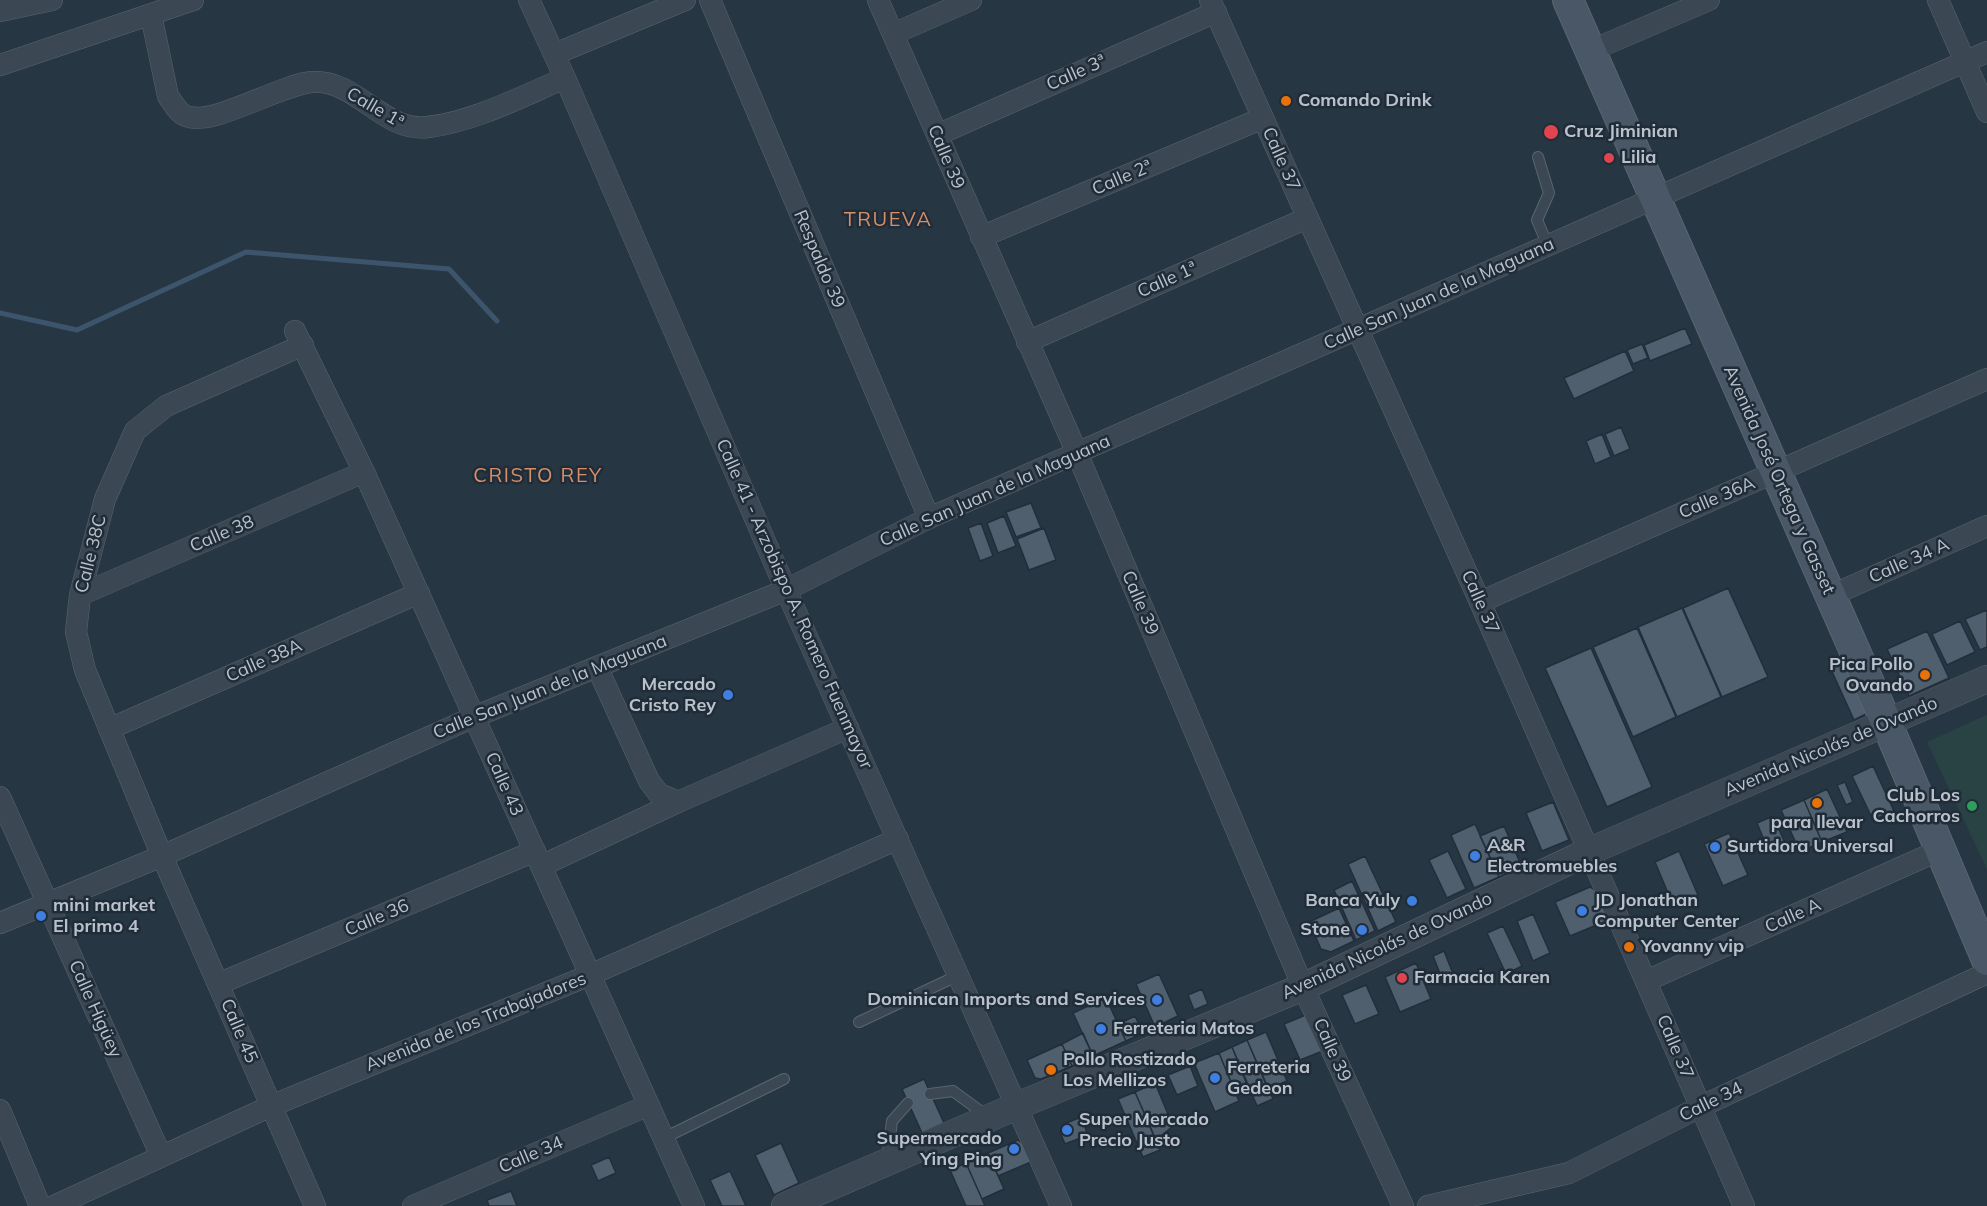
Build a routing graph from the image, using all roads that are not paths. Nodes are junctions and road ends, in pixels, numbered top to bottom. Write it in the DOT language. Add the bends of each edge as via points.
graph roads {
  1 [pos="52,0"];
  2 [pos="193,0"];
  3 [pos="529,0"];
  4 [pos="685,0"];
  5 [pos="710,0"];
  6 [pos="878,0"];
  7 [pos="971,0"];
  8 [pos="1568,0"];
  9 [pos="1709,0"];
  10 [pos="1938,0"];
  11 [pos="1213,6"];
  12 [pos="0,12"];
  13 [pos="151,15"];
  14 [pos="893,34"];
  15 [pos="1590,51"];
  16 [pos="1987,52"];
  17 [pos="555,54"];
  18 [pos="1964,63"];
  19 [pos="0,65"];
  20 [pos="565,78"];
  21 [pos="1987,112"];
  22 [pos="1263,118"];
  23 [pos="937,135"];
  24 [pos="1538,157"];
  25 [pos="1656,198"];
  26 [pos="1307,218"];
  27 [pos="981,237"];
  28 [pos="1548,246"];
  29 [pos="1358,330"];
  30 [pos="299,338"];
  31 [pos="1027,342"];
  32 [pos="1987,379"];
  33 [pos="1077,453"];
  34 [pos="364,472"];
  35 [pos="1776,473"];
  36 [pos="929,518"];
  37 [pos="1987,526"];
  38 [pos="786,590"];
  39 [pos="418,593"];
  40 [pos="80,595"];
  41 [pos="1830,596"];
  42 [pos="1480,602"];
  43 [pos="597,667"];
  44 [pos="1987,679"];
  45 [pos="474,717"];
  46 [pos="1887,723"];
  47 [pos="848,728"];
  48 [pos="109,729"];
  49 [pos="0,797"];
  50 [pos="678,802"];
  51 [pos="898,839"];
  52 [pos="1940,850"];
  53 [pos="1590,851"];
  54 [pos="162,856"];
  55 [pos="538,859"];
  56 [pos="47,904"];
  57 [pos="0,923"];
  58 [pos="1987,960"];
  59 [pos="1987,973"];
  60 [pos="590,975"];
  61 [pos="959,975"];
  62 [pos="1646,981"];
  63 [pos="218,984"];
  64 [pos="1303,987"];
  65 [pos="859,1022"];
  66 [pos="784,1079"];
  67 [pos="930,1094"];
  68 [pos="908,1103"];
  69 [pos="649,1104"];
  70 [pos="272,1106"];
  71 [pos="1017,1106"];
  72 [pos="1700,1107"];
  73 [pos="0,1110"];
  74 [pos="990,1118"];
  75 [pos="664,1138"];
  76 [pos="161,1156"];
  77 [pos="886,1162"];
  78 [pos="40,1206"];
  79 [pos="54,1206"];
  80 [pos="315,1206"];
  81 [pos="413,1206"];
  82 [pos="694,1206"];
  83 [pos="785,1206"];
  84 [pos="1061,1206"];
  85 [pos="1403,1206"];
  86 [pos="1428,1206"];
  87 [pos="1744,1206"];
  1 -- 12 [label="street"];
  2 -- 13 [label="street"];
  3 -- 17 [label="street, Calle 41 - Arzobispo A. Romero Fuenmayor"];
  4 -- 17 [label="street"];
  5 -- 36 [label="street, Respaldo 39"];
  6 -- 14 [label="street, Calle 39"];
  7 -- 14 [label="street"];
  8 -- 15 [label="main road, Avenida José Ortega y Gasset"];
  9 -- 15 [label="street"];
  10 -- 18 [label="street"];
  11 -- 22 [label="street, Calle 37"];
  11 -- 23 [label="street, Calle 3ª"];
  13 -- 19 [label="street"];
  13 -- 20 [label="street, Calle 1ª" via="168,96 185,116 197,118 215,116 297,84 314,82 348,91 400,124 429,128 475,115"];
  14 -- 23 [label="street, Calle 39"];
  15 -- 25 [label="main road, Avenida José Ortega y Gasset"];
  16 -- 18 [label="street, Calle San Juan de la Maguana"];
  17 -- 20 [label="street, Calle 41 - Arzobispo A. Romero Fuenmayor"];
  18 -- 21 [label="street"];
  18 -- 25 [label="street, Calle San Juan de la Maguana"];
  20 -- 38 [label="street, Calle 41 - Arzobispo A. Romero Fuenmayor"];
  22 -- 26 [label="street, Calle 37"];
  22 -- 27 [label="street, Calle 2ª"];
  23 -- 27 [label="street, Calle 39"];
  24 -- 28 [label="lane" via="1549,193 1537,220"];
  25 -- 28 [label="street, Calle San Juan de la Maguana"];
  25 -- 35 [label="main road, Avenida José Ortega y Gasset"];
  26 -- 29 [label="street, Calle 37"];
  26 -- 31 [label="street, Calle 1ª"];
  27 -- 31 [label="street, Calle 39"];
  28 -- 29 [label="street, Calle San Juan de la Maguana"];
  29 -- 33 [label="street, Calle San Juan de la Maguana"];
  29 -- 42 [label="street, Calle 37"];
  30 -- 34 [label="street, Calle 43"];
  30 -- 40 [label="street, Calle 38C" via="166,406 135,431 105,499"];
  31 -- 33 [label="street, Calle 39"];
  32 -- 35 [label="street, Calle 36A"];
  33 -- 36 [label="street, Calle San Juan de la Maguana"];
  33 -- 64 [label="street, Calle 39"];
  34 -- 39 [label="street, Calle 43"];
  34 -- 40 [label="street, Calle 38"];
  35 -- 41 [label="main road, Avenida José Ortega y Gasset"];
  35 -- 42 [label="street, Calle 36A"];
  36 -- 38 [label="street, Calle San Juan de la Maguana"];
  37 -- 41 [label="street, Calle 34 A"];
  38 -- 43 [label="street, Calle San Juan de la Maguana"];
  38 -- 47 [label="street, Calle 41 - Arzobispo A. Romero Fuenmayor"];
  39 -- 45 [label="street, Calle 43"];
  39 -- 48 [label="street, Calle 38A"];
  40 -- 48 [label="street, Calle 38C" via="76,632 82,661"];
  41 -- 46 [label="main road, Avenida José Ortega y Gasset"];
  42 -- 53 [label="street, Calle 37"];
  43 -- 45 [label="street, Calle San Juan de la Maguana"];
  43 -- 50 [label="street" via="649,781 658,794"];
  44 -- 46 [label="street, Avenida Nicolás de Ovando"];
  45 -- 54 [label="street, Calle San Juan de la Maguana"];
  45 -- 55 [label="street, Calle 43"];
  46 -- 52 [label="main road, Avenida José Ortega y Gasset"];
  46 -- 53 [label="street, Avenida Nicolás de Ovando"];
  47 -- 50 [label="street, Calle 36"];
  47 -- 51 [label="street, Calle 41 - Arzobispo A. Romero Fuenmayor"];
  48 -- 54 [label="street, Calle 38C"];
  49 -- 56 [label="street, Calle Higüey"];
  50 -- 55 [label="street, Calle 36"];
  51 -- 60 [label="street, Avenida de los Trabajadores"];
  51 -- 61 [label="street, Calle 41 - Arzobispo A. Romero Fuenmayor"];
  52 -- 58 [label="main road, Avenida José Ortega y Gasset"];
  52 -- 62 [label="street, Calle A"];
  53 -- 62 [label="street, Calle 37"];
  53 -- 64 [label="street, Avenida Nicolás de Ovando"];
  54 -- 56 [label="street, Calle San Juan de la Maguana"];
  54 -- 63 [label="street, Calle 45"];
  55 -- 60 [label="street, Calle 43"];
  55 -- 63 [label="street, Calle 36"];
  56 -- 57 [label="street, Calle San Juan de la Maguana"];
  56 -- 76 [label="street, Calle Higüey"];
  59 -- 72 [label="street, Calle 34"];
  60 -- 69 [label="street, Calle 43"];
  60 -- 70 [label="street, Avenida de los Trabajadores"];
  61 -- 65 [label="lane"];
  61 -- 71 [label="street, Calle 41 - Arzobispo A. Romero Fuenmayor"];
  62 -- 72 [label="street, Calle 37"];
  63 -- 70 [label="street, Calle 45"];
  64 -- 71 [label="street, Avenida Nicolás de Ovando"];
  64 -- 85 [label="street, Calle 39"];
  66 -- 75 [label="lane"];
  67 -- 74 [label="lane" via="953,1091"];
  68 -- 77 [label="lane" via="892,1121"];
  69 -- 75 [label="street, Calle 43"];
  69 -- 81 [label="street, Calle 34"];
  70 -- 76 [label="street, Avenida de los Trabajadores"];
  70 -- 80 [label="street, Calle 45"];
  71 -- 74 [label="street, Avenida Nicolás de Ovando"];
  71 -- 84 [label="street, Calle 41 - Arzobispo A. Romero Fuenmayor"];
  72 -- 86 [label="street, Calle 34" via="1569,1173"];
  72 -- 87 [label="street, Calle 37"];
  73 -- 78 [label="street"];
  74 -- 77 [label="street, Avenida Nicolás de Ovando"];
  75 -- 82 [label="street, Calle 43"];
  76 -- 79 [label="street, Avenida de los Trabajadores"];
  77 -- 83 [label="street, Avenida Nicolás de Ovando"];
}
